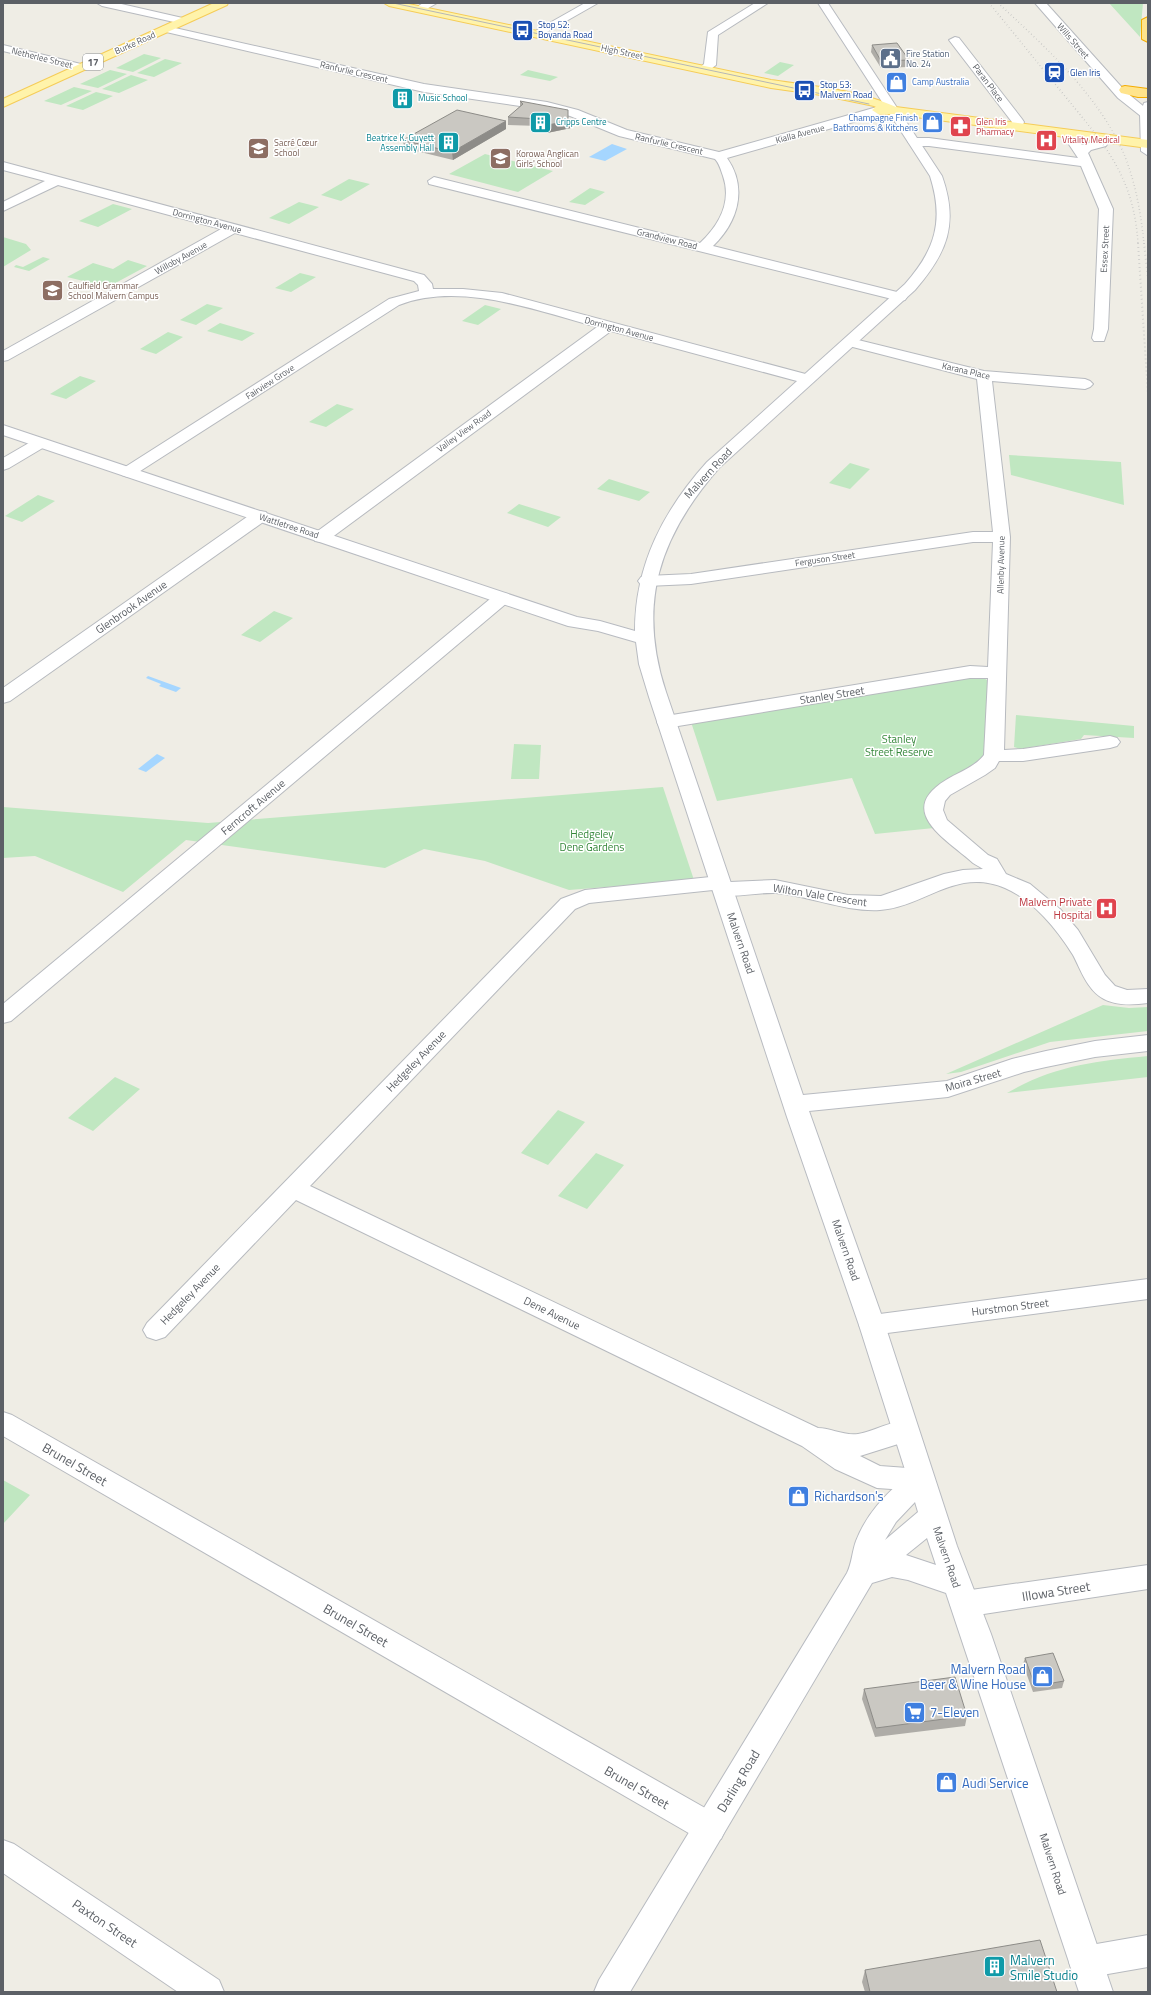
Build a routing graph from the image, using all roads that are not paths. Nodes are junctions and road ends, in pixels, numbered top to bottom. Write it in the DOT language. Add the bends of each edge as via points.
graph roads {
  1 [pos="102,3"];
  2 [pos="223,3"];
  3 [pos="390,3"];
  4 [pos="432,3"];
  5 [pos="593,3"];
  6 [pos="764,3"];
  7 [pos="823,3"];
  8 [pos="1040,3"];
  9 [pos="420,9"];
  10 [pos="1148,20"];
  11 [pos="183,21"];
  12 [pos="166,29"];
  13 [pos="536,34"];
  14 [pos="1148,39"];
  15 [pos="955,40"];
  16 [pos="3,48"];
  17 [pos="81,67"];
  18 [pos="703,70"];
  19 [pos="1108,78"];
  20 [pos="1125,90"];
  21 [pos="1148,93"];
  22 [pos="3,103"];
  23 [pos="1147,107"];
  24 [pos="887,110"];
  25 [pos="1017,127"];
  26 [pos="1032,129"];
  27 [pos="1070,137"];
  28 [pos="914,142"];
  29 [pos="1102,143"];
  30 [pos="1147,147"];
  31 [pos="719,156"];
  32 [pos="1084,158"];
  33 [pos="3,166"];
  34 [pos="57,180"];
  35 [pos="434,181"];
  36 [pos="3,207"];
  37 [pos="233,228"];
  38 [pos="703,248"];
  39 [pos="420,295"];
  40 [pos="900,297"];
  41 [pos="608,326"];
  42 [pos="1099,338"];
  43 [pos="850,342"];
  44 [pos="3,357"];
  45 [pos="984,376"];
  46 [pos="808,380"];
  47 [pos="1085,384"];
  48 [pos="3,430"];
  49 [pos="40,443"];
  50 [pos="3,465"];
  51 [pos="128,472"];
  52 [pos="260,516"];
  53 [pos="320,537"];
  54 [pos="1002,537"];
  55 [pos="647,581"];
  56 [pos="502,598"];
  57 [pos="645,645"];
  58 [pos="998,673"];
  59 [pos="3,697"];
  60 [pos="666,722"];
  61 [pos="1110,742"];
  62 [pos="994,755"];
  63 [pos="975,867"];
  64 [pos="721,886"];
  65 [pos="1148,996"];
  66 [pos="3,1016"];
  67 [pos="1148,1043"];
  68 [pos="795,1104"];
  69 [pos="292,1188"];
  70 [pos="1148,1289"];
  71 [pos="872,1325"];
  72 [pos="156,1330"];
  73 [pos="3,1423"];
  74 [pos="905,1431"];
  75 [pos="812,1438"];
  76 [pos="921,1480"];
  77 [pos="933,1516"];
  78 [pos="863,1572"];
  79 [pos="1148,1577"];
  80 [pos="960,1594"];
  81 [pos="710,1828"];
  82 [pos="3,1855"];
  83 [pos="1148,1951"];
  84 [pos="1085,1962"];
  85 [pos="207,1992"];
  86 [pos="611,1992"];
  87 [pos="1096,1992"];
  1 -- 11 [label="street"];
  2 -- 11 [label="main road, Burke Road / 17"];
  3 -- 9 [label="main road, High Street"];
  4 -- 9 [label="street"];
  5 -- 13 [label="street"];
  6 -- 18 [label="street" via="712,34 710,65"];
  7 -- 24 [label="street, Malvern Road"];
  8 -- 19 [label="street, Wills Street"];
  9 -- 13 [label="main road, High Street"];
  10 -- 14 [label="highway"];
  11 -- 12 [label="main road, Burke Road / 17"];
  12 -- 17 [label="main road, Burke Road / 17"];
  12 -- 31 [label="street, Ranfurlie Crescent" via="429,89 547,106 574,113 628,134"];
  13 -- 18 [label="main road, High Street"];
  15 -- 25 [label="street, Paran Place" via="1018,122"];
  16 -- 17 [label="street, Netherlee Street"];
  17 -- 22 [label="main road, Burke Road / 17"];
  18 -- 24 [label="main road, High Street"];
  19 -- 20 [label="street, Wills Street"];
  19 -- 23 [label="street, Wills Street" via="1122,95"];
  20 -- 21 [label="highway"];
  20 -- 23 [label="street, Wills Street"];
  23 -- 30 [label="street"];
  24 -- 25 [label="main road, High Street"];
  24 -- 28 [label="street, Malvern Road"];
  24 -- 31 [label="street, Kialla Avenue"];
  25 -- 26 [label="main road, High Street"];
  26 -- 27 [label="main road, High Street"];
  26 -- 30 [label="main road, High Street" via="1040,128"];
  27 -- 29 [label="main road, High Street"];
  27 -- 32 [label="street, Essex Street"];
  28 -- 32 [label="street"];
  28 -- 40 [label="street, Malvern Road" via="940,187 945,217 941,238 932,259 918,279"];
  29 -- 30 [label="main road, High Street"];
  29 -- 32 [label="street" via="1087,147"];
  31 -- 38 [label="street, Ranfurlie Crescent" via="730,176 732,209 724,226"];
  32 -- 42 [label="street, Essex Street" via="1106,209"];
  33 -- 34 [label="street, Dorrington Avenue"];
  34 -- 36 [label="street"];
  34 -- 37 [label="street, Dorrington Avenue"];
  35 -- 38 [label="street, Grandview Road"];
  37 -- 39 [label="street, Dorrington Avenue" via="412,278"];
  37 -- 44 [label="street, Willoby Avenue"];
  38 -- 40 [label="street, Grandview Road"];
  39 -- 41 [label="street, Dorrington Avenue" via="491,295"];
  39 -- 51 [label="street, Fairview Grove" via="394,302"];
  40 -- 43 [label="street, Malvern Road"];
  41 -- 46 [label="street, Dorrington Avenue"];
  41 -- 53 [label="street, Valley View Road"];
  43 -- 45 [label="street, Karana Place"];
  43 -- 46 [label="street, Malvern Road"];
  45 -- 47 [label="street, Karana Place"];
  45 -- 54 [label="street, Allenby Avenue"];
  46 -- 55 [label="street, Malvern Road" via="713,465 694,486 665,529"];
  48 -- 49 [label="street, Wattletree Road"];
  49 -- 50 [label="street"];
  49 -- 51 [label="street, Wattletree Road"];
  51 -- 52 [label="street, Wattletree Road"];
  52 -- 53 [label="street, Wattletree Road"];
  52 -- 59 [label="street, Glenbrook Avenue"];
  53 -- 56 [label="street, Wattletree Road"];
  54 -- 55 [label="street, Ferguson Street" via="973,537 684,580"];
  54 -- 58 [label="street, Allenby Avenue"];
  55 -- 57 [label="street, Malvern Road"];
  56 -- 57 [label="street, Wattletree Road" via="574,622 592,633"];
  56 -- 66 [label="street, Ferncroft Avenue"];
  57 -- 60 [label="street, Malvern Road"];
  58 -- 60 [label="street, Stanley Street" via="970,672"];
  58 -- 62 [label="street, Allenby Avenue"];
  60 -- 64 [label="street, Malvern Road"];
  61 -- 62 [label="street" via="1083,743 1019,755"];
  62 -- 63 [label="street" via="988,764 941,792 933,807 938,823 971,849"];
  63 -- 64 [label="street, Wilton Vale Crescent" via="894,900 876,903 847,902 776,886"];
  63 -- 65 [label="street, Wilton Vale Crescent" via="1022,889 1055,917 1107,991 1124,997"];
  64 -- 68 [label="street, Malvern Road"];
  64 -- 69 [label="street, Hedgeley Avenue" via="585,897 568,904"];
  67 -- 68 [label="street, Moira Street" via="1095,1049 1046,1059 948,1089"];
  68 -- 71 [label="street, Malvern Road"];
  69 -- 72 [label="street, Hedgeley Avenue"];
  69 -- 75 [label="street, Dene Avenue"];
  70 -- 71 [label="street, Hurstmon Street"];
  71 -- 74 [label="street, Malvern Road"];
  73 -- 81 [label="street, Brunel Street"];
  74 -- 75 [label="street, Dene Avenue" via="852,1446"];
  74 -- 76 [label="street, Malvern Road"];
  75 -- 76 [label="street, Dene Avenue" via="845,1461 877,1477"];
  76 -- 77 [label="street, Malvern Road"];
  76 -- 78 [label="street, Darling Road" via="888,1510 871,1539"];
  77 -- 78 [label="street, Darling Road"];
  77 -- 80 [label="street, Malvern Road"];
  78 -- 80 [label="street" via="892,1566 908,1568"];
  78 -- 81 [label="street, Darling Road"];
  79 -- 80 [label="street, Illowa Street"];
  80 -- 84 [label="street, Malvern Road" via="976,1634"];
  81 -- 86 [label="street, Darling Road"];
  82 -- 85 [label="street, Paxton Street"];
  83 -- 84 [label="street"];
  84 -- 87 [label="street, Malvern Road"];
}
